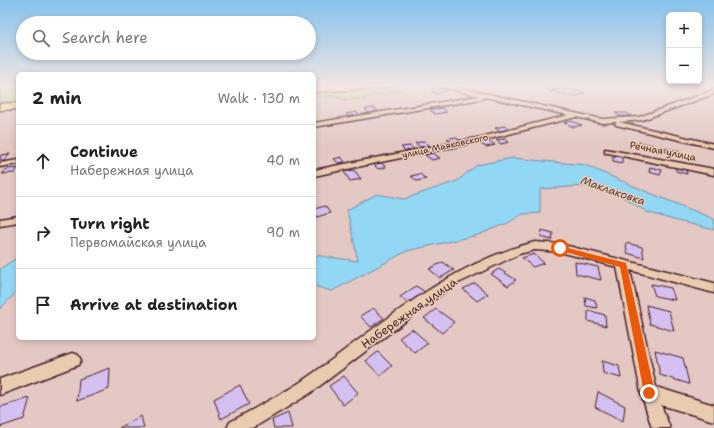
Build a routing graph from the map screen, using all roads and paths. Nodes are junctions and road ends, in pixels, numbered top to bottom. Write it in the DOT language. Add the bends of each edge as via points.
graph roads {
  1 [pos="434,105"];
  2 [pos="529,105"];
  3 [pos="678,105"];
  4 [pos="16,106"];
  5 [pos="0,107"];
  6 [pos="575,115"];
  7 [pos="602,121"];
  8 [pos="316,125"];
  9 [pos="714,146"];
  10 [pos="608,151"];
  11 [pos="16,162"];
  12 [pos="0,164"];
  13 [pos="316,172"];
  14 [pos="714,172"];
  15 [pos="16,219"];
  16 [pos="0,222"];
  17 [pos="623,265"];
  18 [pos="714,288"];
  19 [pos="73,360"];
  20 [pos="0,387"];
  21 [pos="649,393"];
  22 [pos="714,413"];
  23 [pos="238,428"];
  24 [pos="662,428"];
  1 -- 8 [label="street"];
  2 -- 6 [label="street"];
  3 -- 7 [label="street" via="640,119"];
  4 -- 5 [label="main road"];
  6 -- 7 [label="street"];
  6 -- 13 [label="street, улица Маяковского" via="477,140"];
  7 -- 9 [label="street"];
  10 -- 14 [label="street, Речная улица"];
  11 -- 12 [label="street"];
  15 -- 16 [label="street"];
  17 -- 18 [label="street, Набережная улица"];
  17 -- 21 [label="street"];
  17 -- 23 [label="street, Набережная улица" via="560,248 535,246 515,251 448,283 303,389"];
  19 -- 20 [label="street"];
  21 -- 22 [label="street"];
  21 -- 24 [label="street"];
}
